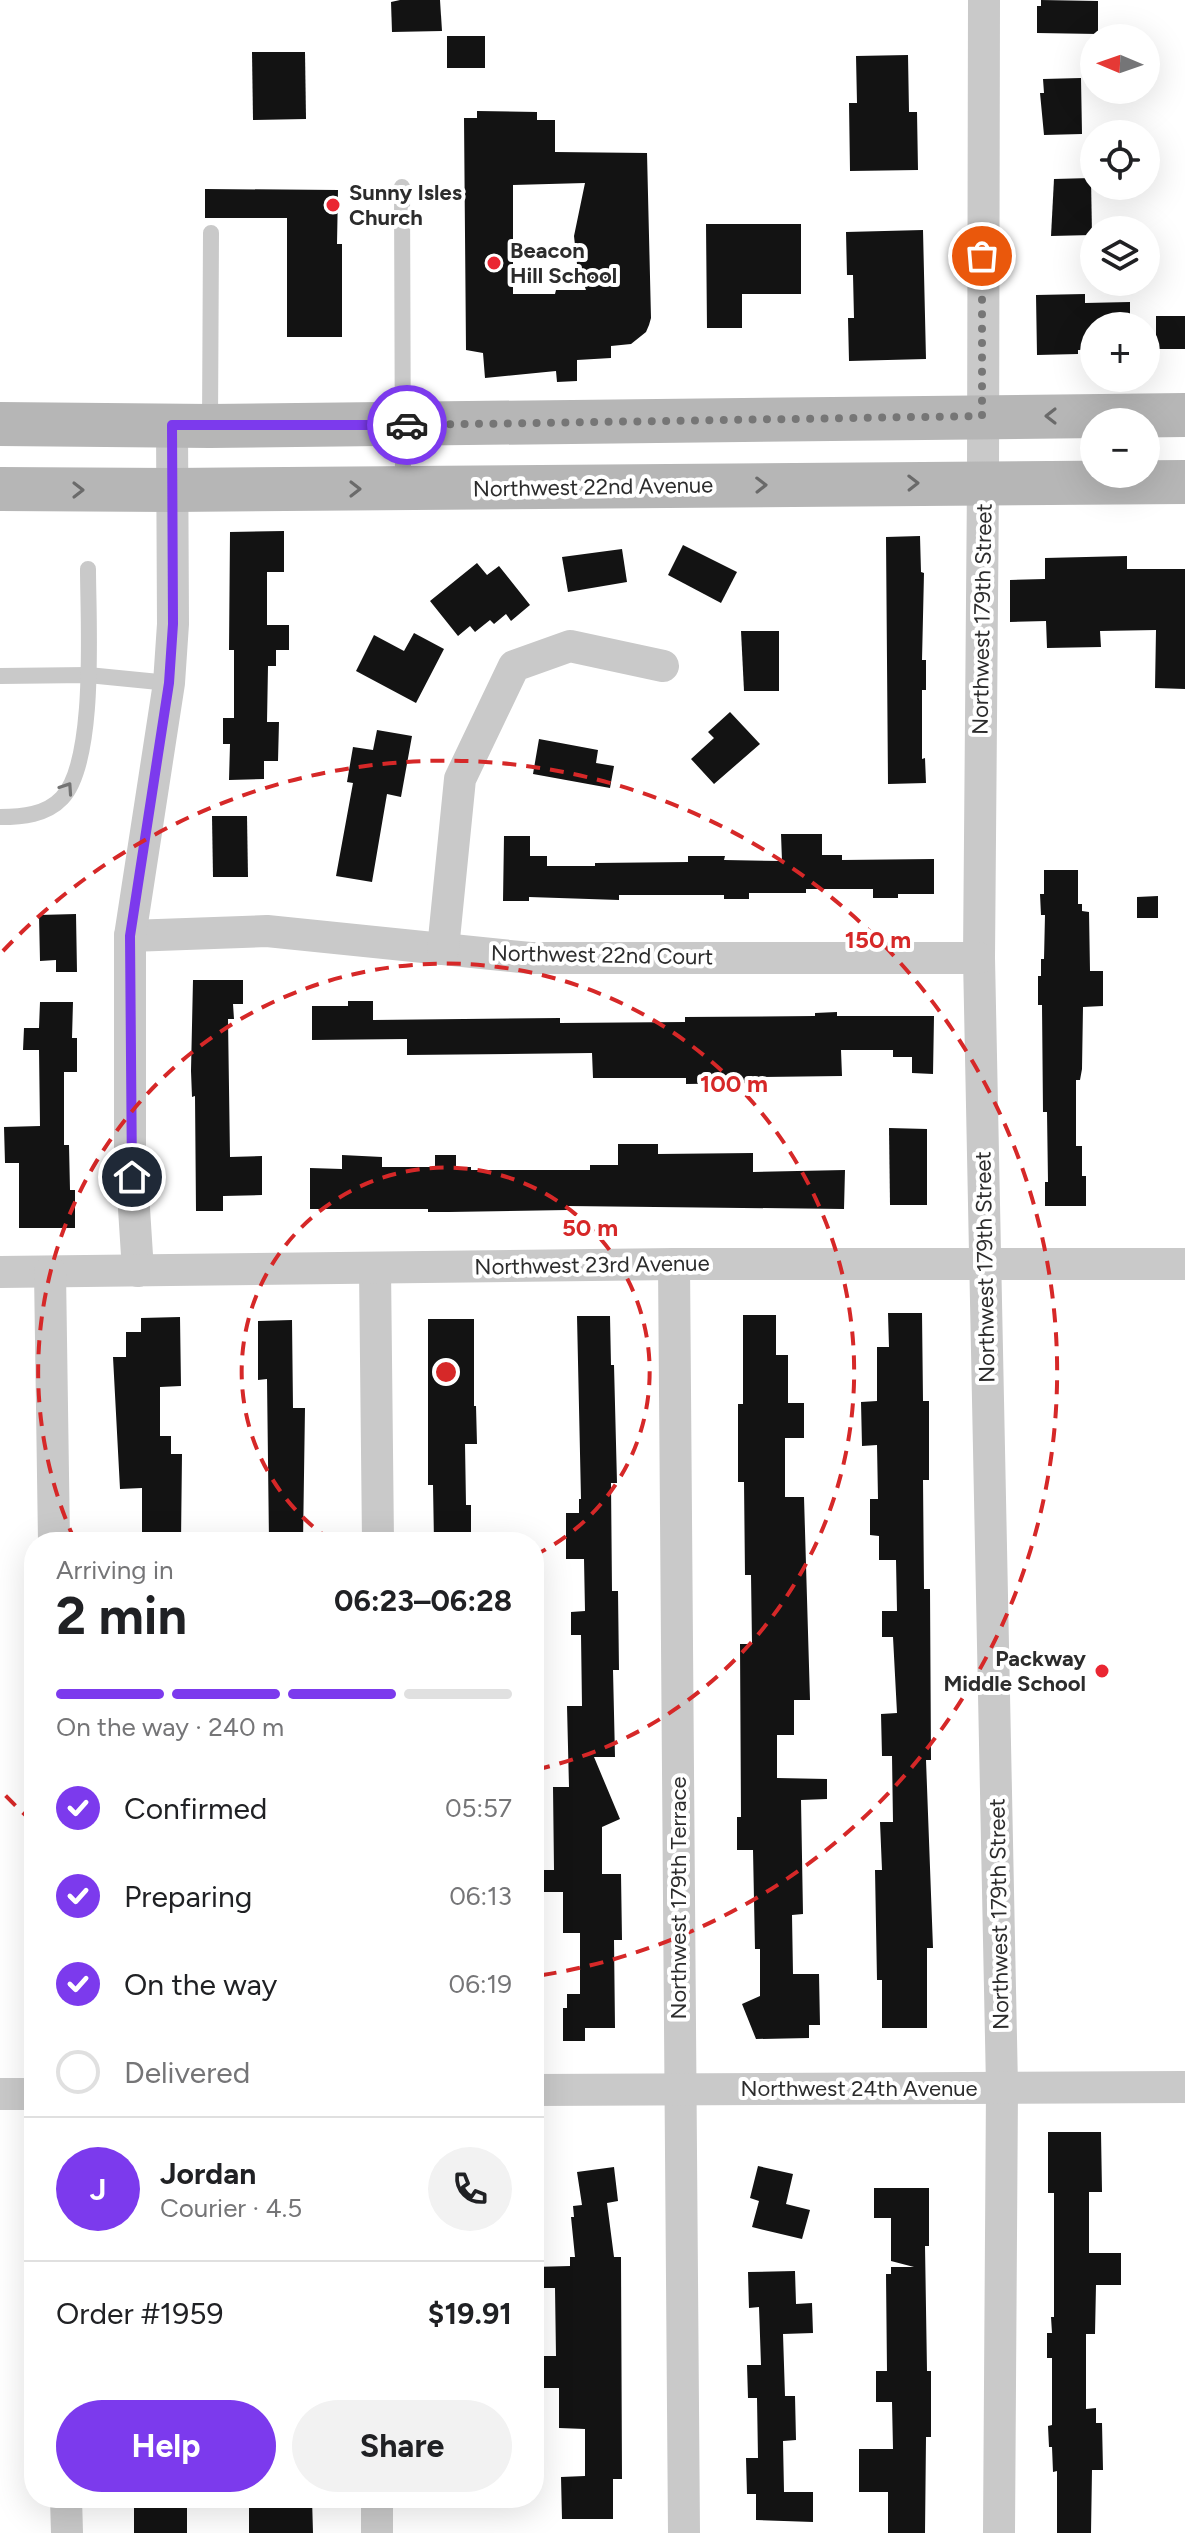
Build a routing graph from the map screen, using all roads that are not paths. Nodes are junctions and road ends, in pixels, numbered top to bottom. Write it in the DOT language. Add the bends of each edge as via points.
graph roads {
  1 [pos="984,0"];
  2 [pos="402,187"];
  3 [pos="211,233"];
  4 [pos="1185,415"];
  5 [pos="982,416"];
  6 [pos="0,424"];
  7 [pos="403,425"];
  8 [pos="191,426"];
  9 [pos="983,482"];
  10 [pos="1185,482"];
  11 [pos="0,489"];
  12 [pos="403,489"];
  13 [pos="172,490"];
  14 [pos="88,569"];
  15 [pos="663,666"];
  16 [pos="88,675"];
  17 [pos="0,676"];
  18 [pos="169,683"];
  19 [pos="0,817"];
  20 [pos="130,936"];
  21 [pos="443,949"];
  22 [pos="979,958"];
  23 [pos="674,1264"];
  24 [pos="1185,1264"];
  25 [pos="985,1266"];
  26 [pos="375,1268"];
  27 [pos="138,1271"];
  28 [pos="0,1272"];
  29 [pos="50,1272"];
  30 [pos="54,1532"];
  31 [pos="378,1532"];
  32 [pos="1002,2087"];
  33 [pos="1185,2087"];
  34 [pos="679,2089"];
  35 [pos="544,2090"];
  36 [pos="0,2094"];
  37 [pos="24,2094"];
  38 [pos="66,2508"];
  39 [pos="377,2508"];
  40 [pos="67,2533"];
  41 [pos="377,2533"];
  42 [pos="684,2533"];
  43 [pos="999,2533"];
  1 -- 5 [label="street, Northwest 179th Street"];
  2 -- 7 [label="lane"];
  3 -- 8 [label="lane"];
  4 -- 5 [label="main road, one-way"];
  5 -- 7 [label="main road"];
  5 -- 9 [label="street, Northwest 179th Street"];
  6 -- 8 [label="main road"];
  7 -- 8 [label="main road"];
  7 -- 12 [label="lane"];
  8 -- 13 [label="street"];
  9 -- 10 [label="main road, Northwest 22nd Avenue"];
  12 -- 9 [label="main road, Northwest 22nd Avenue, one-way"];
  9 -- 22 [label="street, Northwest 179th Street"];
  11 -- 13 [label="main road, Northwest 22nd Avenue, one-way"];
  13 -- 12 [label="main road, Northwest 22nd Avenue, one-way"];
  13 -- 18 [label="street"];
  14 -- 16 [label="lane"];
  15 -- 21 [label="street" via="570,646 514,666 460,779"];
  16 -- 17 [label="lane"];
  16 -- 18 [label="lane"];
  19 -- 16 [label="lane, one-way" via="27,817 63,797 77,773"];
  18 -- 20 [label="street"];
  20 -- 21 [label="street, Northwest 22nd Court" via="267,931"];
  20 -- 27 [label="street" via="130,1146"];
  21 -- 22 [label="street, Northwest 22nd Court" via="530,958"];
  22 -- 25 [label="street, Northwest 179th Street"];
  23 -- 25 [label="street, Northwest 23rd Avenue"];
  23 -- 26 [label="street, Northwest 23rd Avenue"];
  23 -- 34 [label="street, Northwest 179th Terrace"];
  24 -- 25 [label="street, Northwest 23rd Avenue"];
  25 -- 32 [label="street, Northwest 179th Street"];
  26 -- 27 [label="street, Northwest 23rd Avenue"];
  26 -- 31 [label="street"];
  27 -- 29 [label="street, Northwest 23rd Avenue"];
  28 -- 29 [label="street, Northwest 23rd Avenue"];
  29 -- 30 [label="street"];
  32 -- 33 [label="street, Northwest 24th Avenue"];
  32 -- 34 [label="street, Northwest 24th Avenue"];
  32 -- 43 [label="street, Northwest 179th Street"];
  34 -- 35 [label="street, Northwest 24th Avenue"];
  34 -- 42 [label="street, Northwest 179th Terrace"];
  36 -- 37 [label="street"];
  38 -- 40 [label="street"];
  39 -- 41 [label="street"];
}
